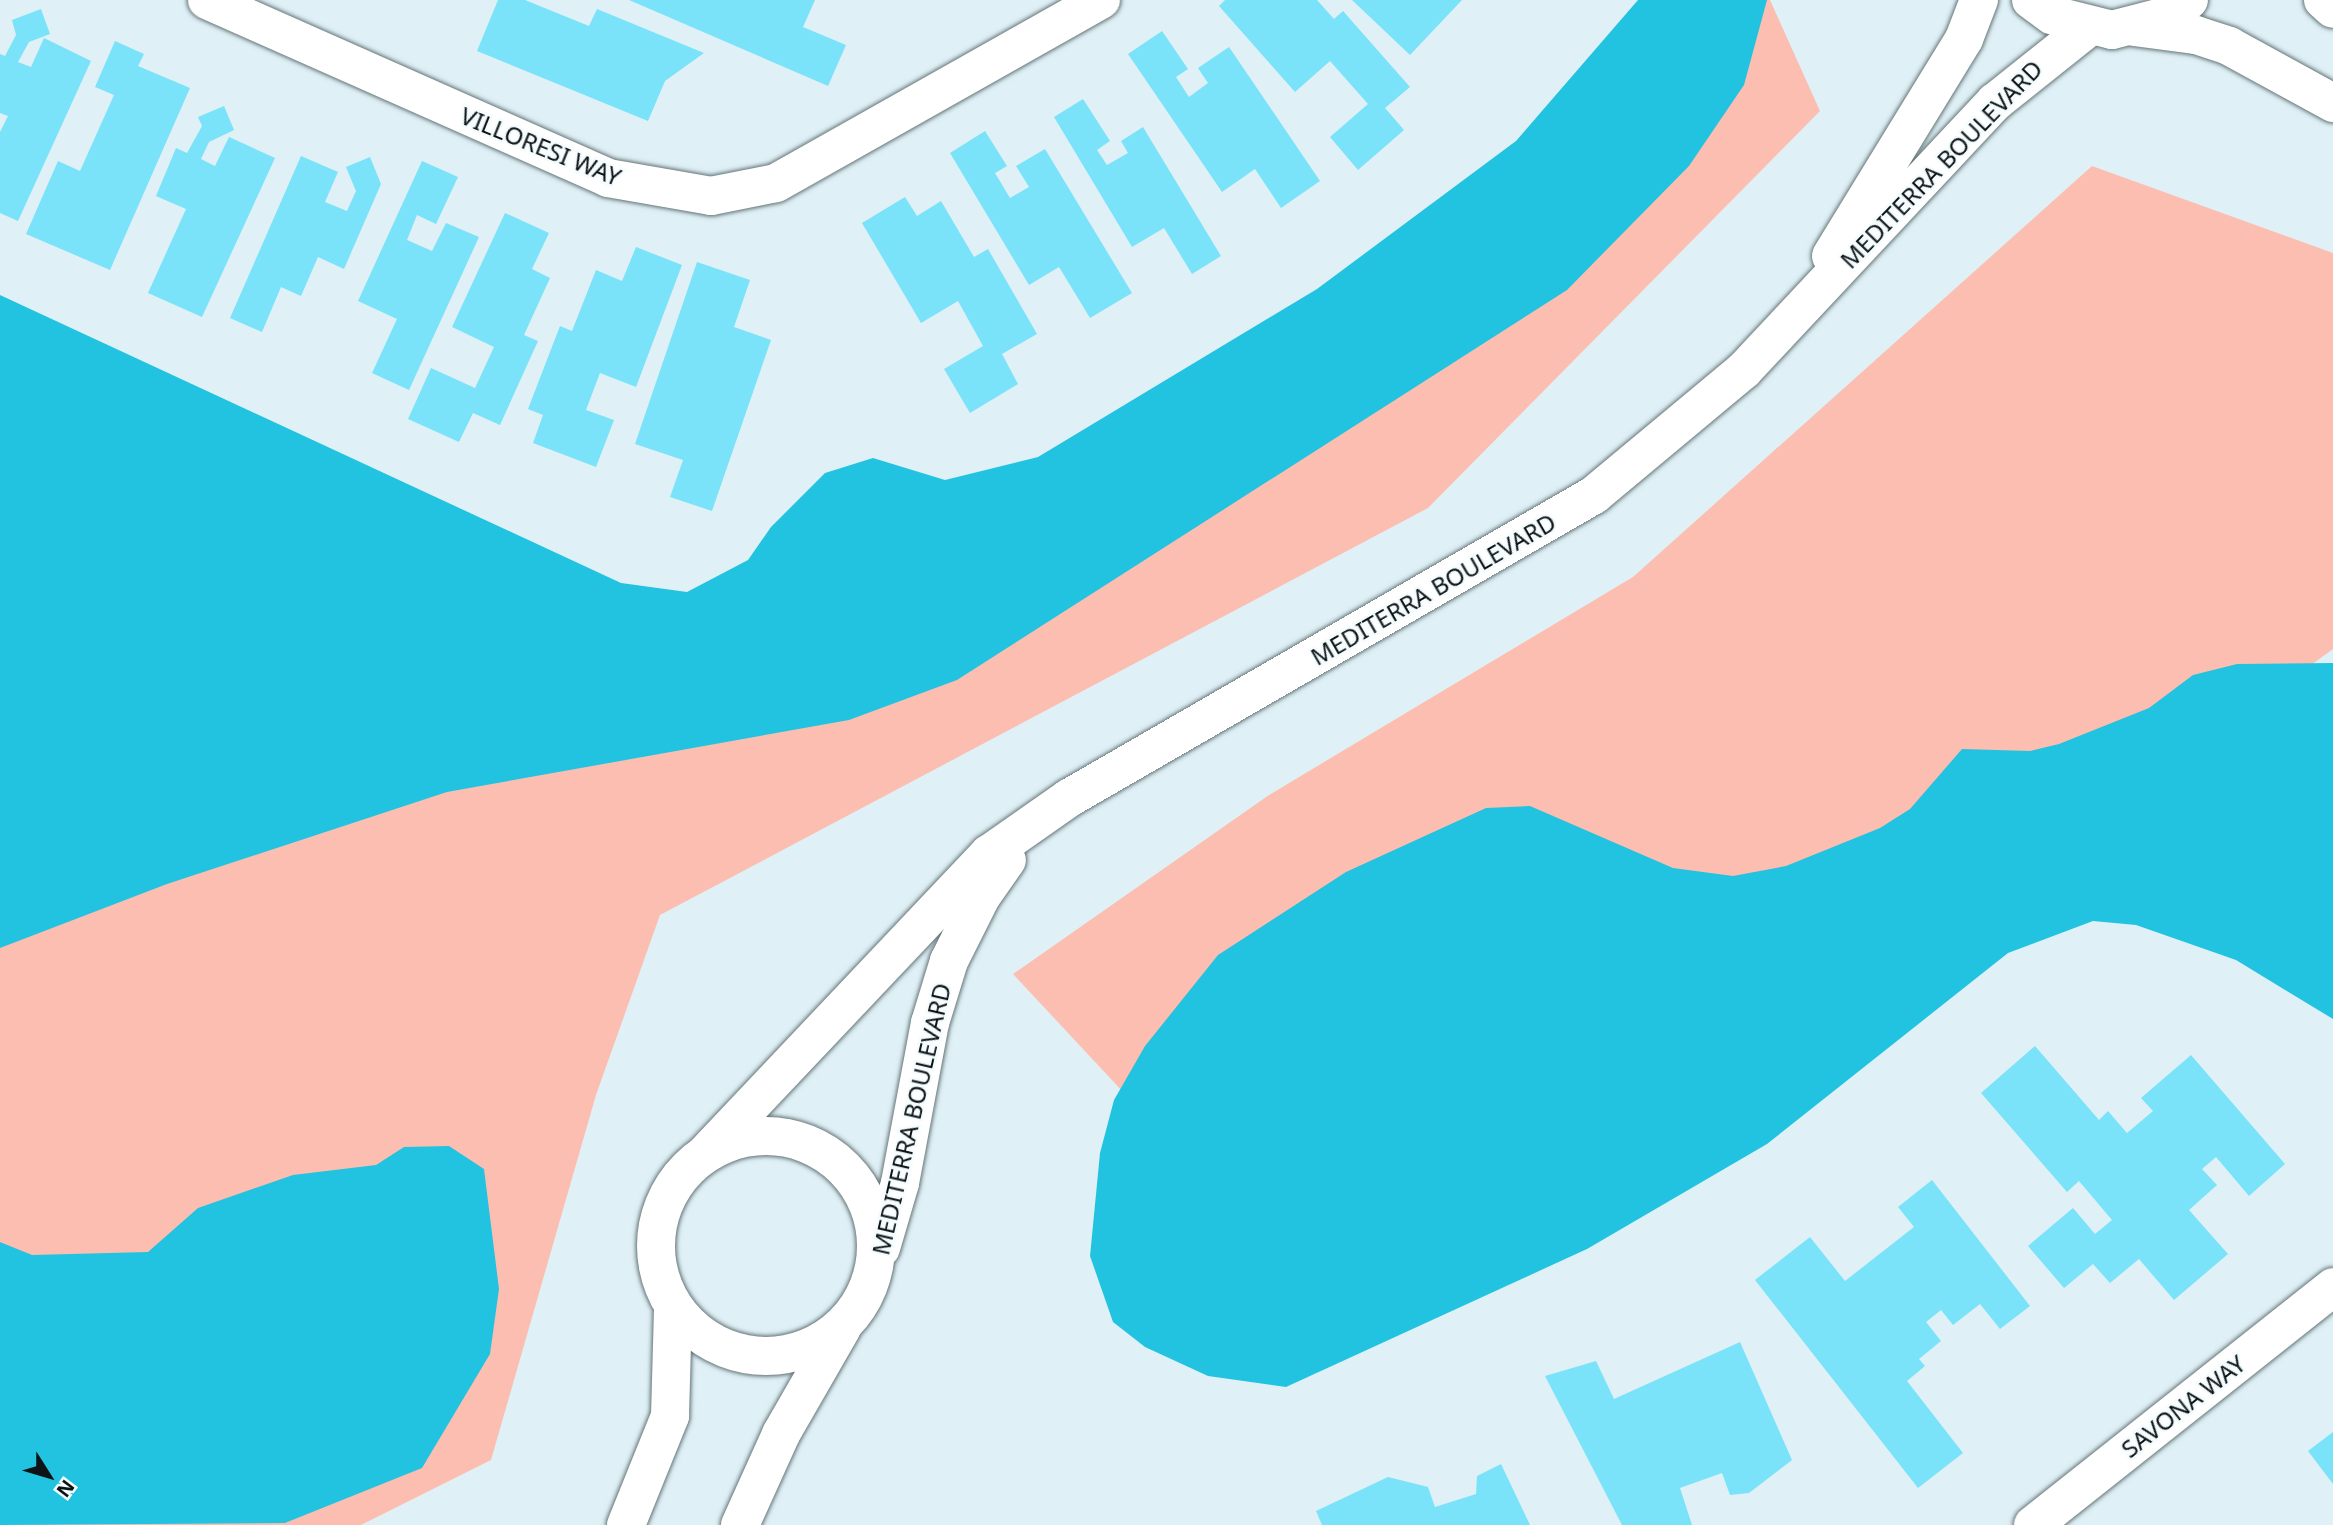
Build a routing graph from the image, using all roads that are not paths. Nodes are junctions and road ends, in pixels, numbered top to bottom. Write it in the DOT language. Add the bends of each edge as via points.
graph roads {
  1 [pos="207,0"];
  2 [pos="1101,0"];
  3 [pos="1979,0"];
  4 [pos="2031,0"];
  5 [pos="2189,0"];
  6 [pos="2323,0"];
  7 [pos="2333,9"];
  8 [pos="2089,27"];
  9 [pos="2134,27"];
  10 [pos="2333,103"];
  11 [pos="1800,309"];
  12 [pos="1032,824"];
  13 [pos="705,1154"];
  14 [pos="874,1270"];
  15 [pos="2333,1287"];
  16 [pos="673,1307"];
  17 [pos="843,1326"];
  18 [pos="626,1525"];
  19 [pos="740,1525"];
  20 [pos="2033,1525"];
  1 -- 2 [label="street, VILLORESI WAY" via="608,178 711,196 776,183"];
  3 -- 11 [label="street, MEDITERRA BOULEVARD" via="1964,39"];
  4 -- 8 [label="street" via="2052,15"];
  5 -- 9 [label="street" via="2169,15"];
  6 -- 7 [label="street"];
  8 -- 9 [label="street"];
  8 -- 11 [label="street, MEDITERRA BOULEVARD" via="1995,102"];
  9 -- 10 [label="street" via="2196,35 2229,46"];
  11 -- 12 [label="street, MEDITERRA BOULEVARD" via="1744,370 1594,495"];
  12 -- 13 [label="street, MEDITERRA BOULEVARD" via="989,855 938,904 783,1077"];
  12 -- 14 [label="street, MEDITERRA BOULEVARD" via="981,897 949,961 930,1023 900,1183"];
  13 -- 14 [label="street" via="739,1138 777,1135 813,1145 844,1166 866,1196 876,1233"];
  13 -- 16 [label="street" via="680,1177 662,1207 657,1264"];
  14 -- 17 [label="street" via="863,1300"];
  15 -- 20 [label="street, SAVONA WAY"];
  16 -- 17 [label="street" via="694,1332 722,1349 753,1357 806,1348"];
  16 -- 18 [label="street" via="670,1416"];
  17 -- 19 [label="street" via="782,1434"];
}
